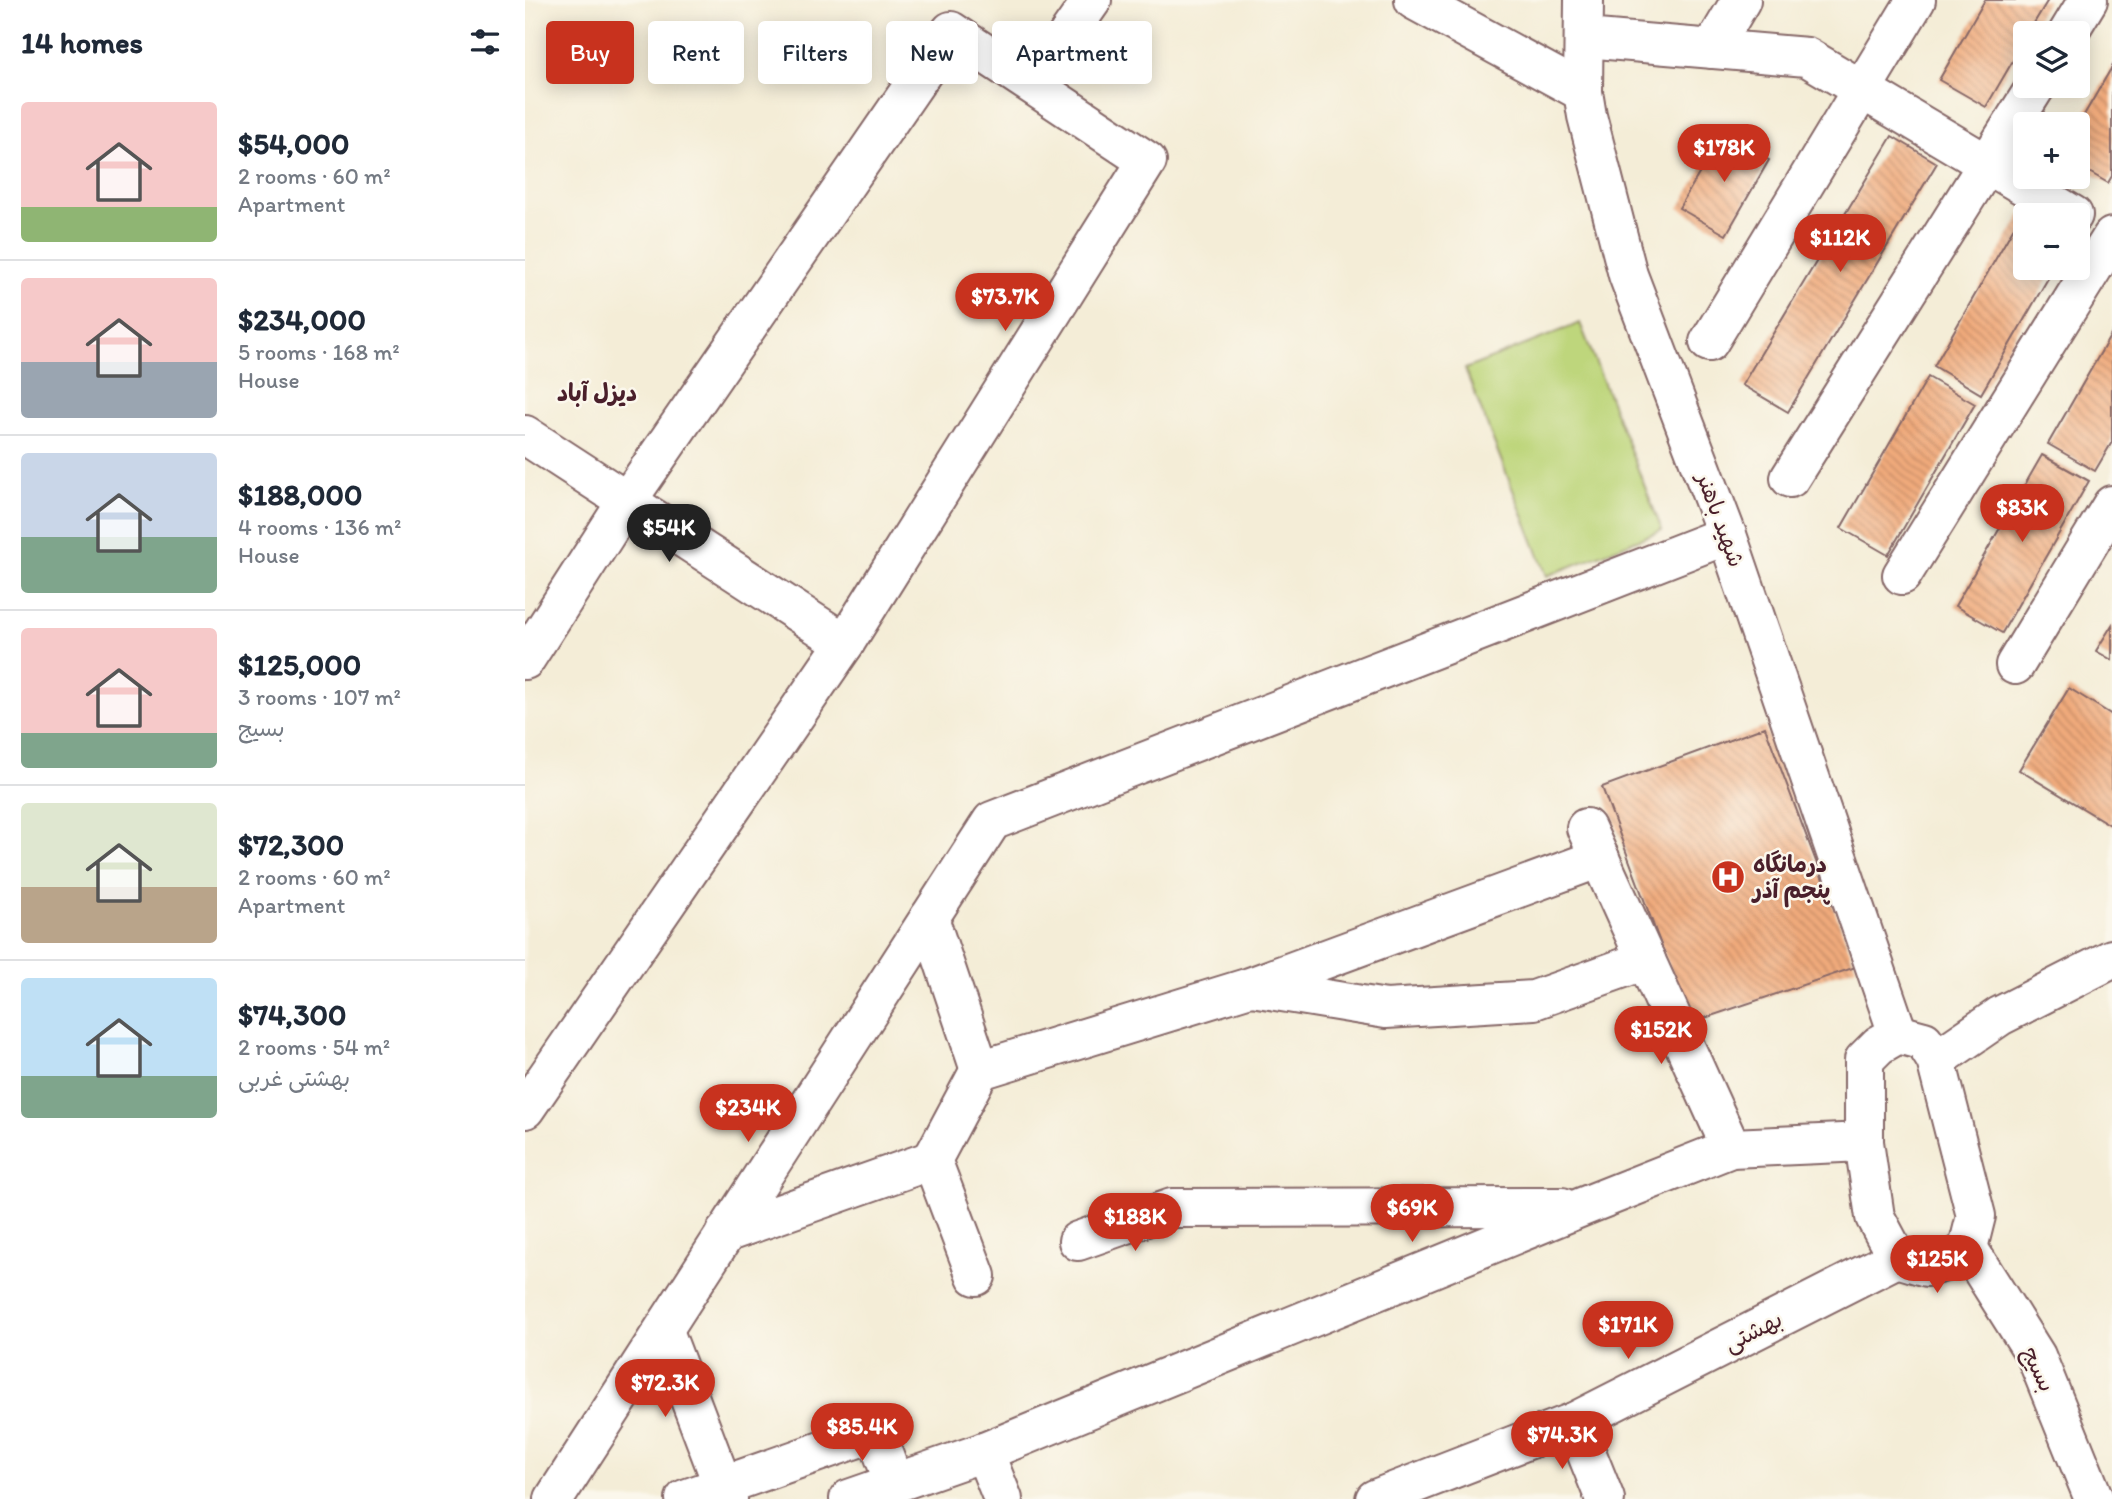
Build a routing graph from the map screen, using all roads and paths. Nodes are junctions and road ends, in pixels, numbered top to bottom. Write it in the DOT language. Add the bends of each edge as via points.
graph roads {
  1 [pos="1092,0"];
  2 [pos="1414,0"];
  3 [pos="1584,0"];
  4 [pos="1741,0"];
  5 [pos="1916,0"];
  6 [pos="2088,0"];
  7 [pos="1077,21"];
  8 [pos="2075,21"];
  9 [pos="1585,38"];
  10 [pos="1712,49"];
  11 [pos="1861,89"];
  12 [pos="1583,92"];
  13 [pos="2029,98"];
  14 [pos="1988,165"];
  15 [pos="2053,203"];
  16 [pos="2090,225"];
  17 [pos="2112,238"];
  18 [pos="1709,342"];
  19 [pos="525,435"];
  20 [pos="1790,478"];
  21 [pos="627,501"];
  22 [pos="2112,505"];
  23 [pos="1727,535"];
  24 [pos="1902,575"];
  25 [pos="845,643"];
  26 [pos="525,660"];
  27 [pos="2015,665"];
  28 [pos="929,918"];
  29 [pos="2112,959"];
  30 [pos="1646,960"];
  31 [pos="1250,987"];
  32 [pos="1898,1034"];
  33 [pos="1935,1060"];
  34 [pos="980,1070"];
  35 [pos="525,1109"];
  36 [pos="1864,1142"];
  37 [pos="1731,1149"];
  38 [pos="932,1160"];
  39 [pos="1582,1207"];
  40 [pos="725,1233"];
  41 [pos="1078,1241"];
  42 [pos="1968,1248"];
  43 [pos="1897,1258"];
  44 [pos="976,1276"];
  45 [pos="664,1331"];
  46 [pos="1574,1422"];
  47 [pos="984,1452"];
  48 [pos="894,1483"];
  49 [pos="725,1492"];
  50 [pos="554,1499"];
  51 [pos="685,1499"];
  52 [pos="849,1499"];
  53 [pos="1003,1499"];
  54 [pos="1375,1499"];
  55 [pos="1605,1499"];
  56 [pos="2094,1499"];
  1 -- 7 [label="street"];
  2 -- 12 [label="street"];
  3 -- 9 [label="street, شهید باهنر"];
  4 -- 10 [label="street"];
  5 -- 11 [label="street"];
  6 -- 8 [label="street"];
  9 -- 10 [label="street"];
  9 -- 12 [label="street, شهید باهنر"];
  10 -- 11 [label="street" via="1807,57"];
  11 -- 14 [label="street"];
  11 -- 18 [label="street"];
  12 -- 23 [label="street, شهید باهنر" via="1628,275"];
  13 -- 14 [label="street"];
  14 -- 15 [label="street"];
  14 -- 20 [label="street"];
  16 -- 17 [label="street"];
  17 -- 24 [label="street"];
  19 -- 21 [label="street"];
  21 -- 25 [label="street"];
  21 -- 25 [label="street" via="951,31 1147,161"];
  21 -- 26 [label="street"];
  22 -- 27 [label="street"];
  23 -- 28 [label="street" via="992,821"];
  23 -- 32 [label="street, شهید باهنر"];
  25 -- 35 [label="street"];
  28 -- 34 [label="street"];
  28 -- 40 [label="street"];
  29 -- 33 [label="street" via="2000,1016"];
  30 -- 31 [label="street" via="1534,1000 1386,1009"];
  30 -- 31 [label="street" via="1593,843"];
  30 -- 37 [label="street"];
  31 -- 34 [label="street"];
  32 -- 33 [label="street" via="1924,1041"];
  32 -- 36 [label="street" via="1864,1060"];
  33 -- 42 [label="street" via="1976,1216"];
  34 -- 38 [label="street"];
  36 -- 37 [label="street"];
  36 -- 43 [label="street" via="1875,1217"];
  37 -- 39 [label="street"];
  38 -- 40 [label="street"];
  38 -- 44 [label="street"];
  39 -- 41 [label="street" via="1172,1208"];
  39 -- 47 [label="street"];
  40 -- 45 [label="street"];
  42 -- 43 [label="street" via="1952,1260 1927,1267"];
  42 -- 56 [label="street, بسیج" via="2036,1356"];
  43 -- 46 [label="street, بهشتی"];
  45 -- 49 [label="street"];
  45 -- 50 [label="street"];
  46 -- 54 [label="street, بهشتی"];
  46 -- 55 [label="street"];
  47 -- 48 [label="street"];
  47 -- 53 [label="street"];
  48 -- 49 [label="street" via="875,1432"];
  48 -- 52 [label="street"];
  49 -- 51 [label="street"];
}
